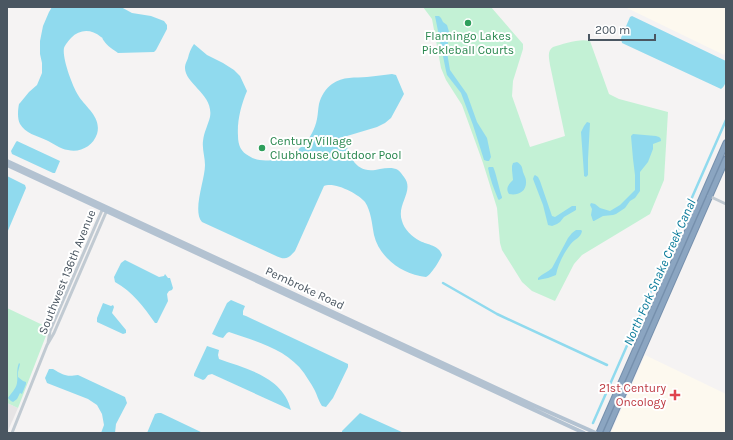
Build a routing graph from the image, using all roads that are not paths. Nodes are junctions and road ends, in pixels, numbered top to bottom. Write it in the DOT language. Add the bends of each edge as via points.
graph roads {
  1 [pos="726,143"];
  2 [pos="726,159"];
  3 [pos="7,161"];
  4 [pos="7,164"];
  5 [pos="704,194"];
  6 [pos="710,196"];
  7 [pos="726,204"];
  8 [pos="105,208"];
  9 [pos="519,401"];
  10 [pos="12,433"];
  11 [pos="584,433"];
  12 [pos="596,433"];
  13 [pos="599,433"];
  14 [pos="606,433"];
  1 -- 5 [label="highway"];
  2 -- 6 [label="highway"];
  3 -- 8 [label="main road, Pembroke Road"];
  4 -- 8 [label="main road, Pembroke Road"];
  5 -- 6 [label="street"];
  5 -- 13 [label="highway"];
  6 -- 7 [label="street"];
  6 -- 14 [label="highway"];
  8 -- 9 [label="main road, Pembroke Road"];
  8 -- 10 [label="street, Southwest 136th Avenue" via="50,331 32,386"];
  9 -- 11 [label="main road, Pembroke Road"];
  9 -- 12 [label="main road, Pembroke Road"];
}
